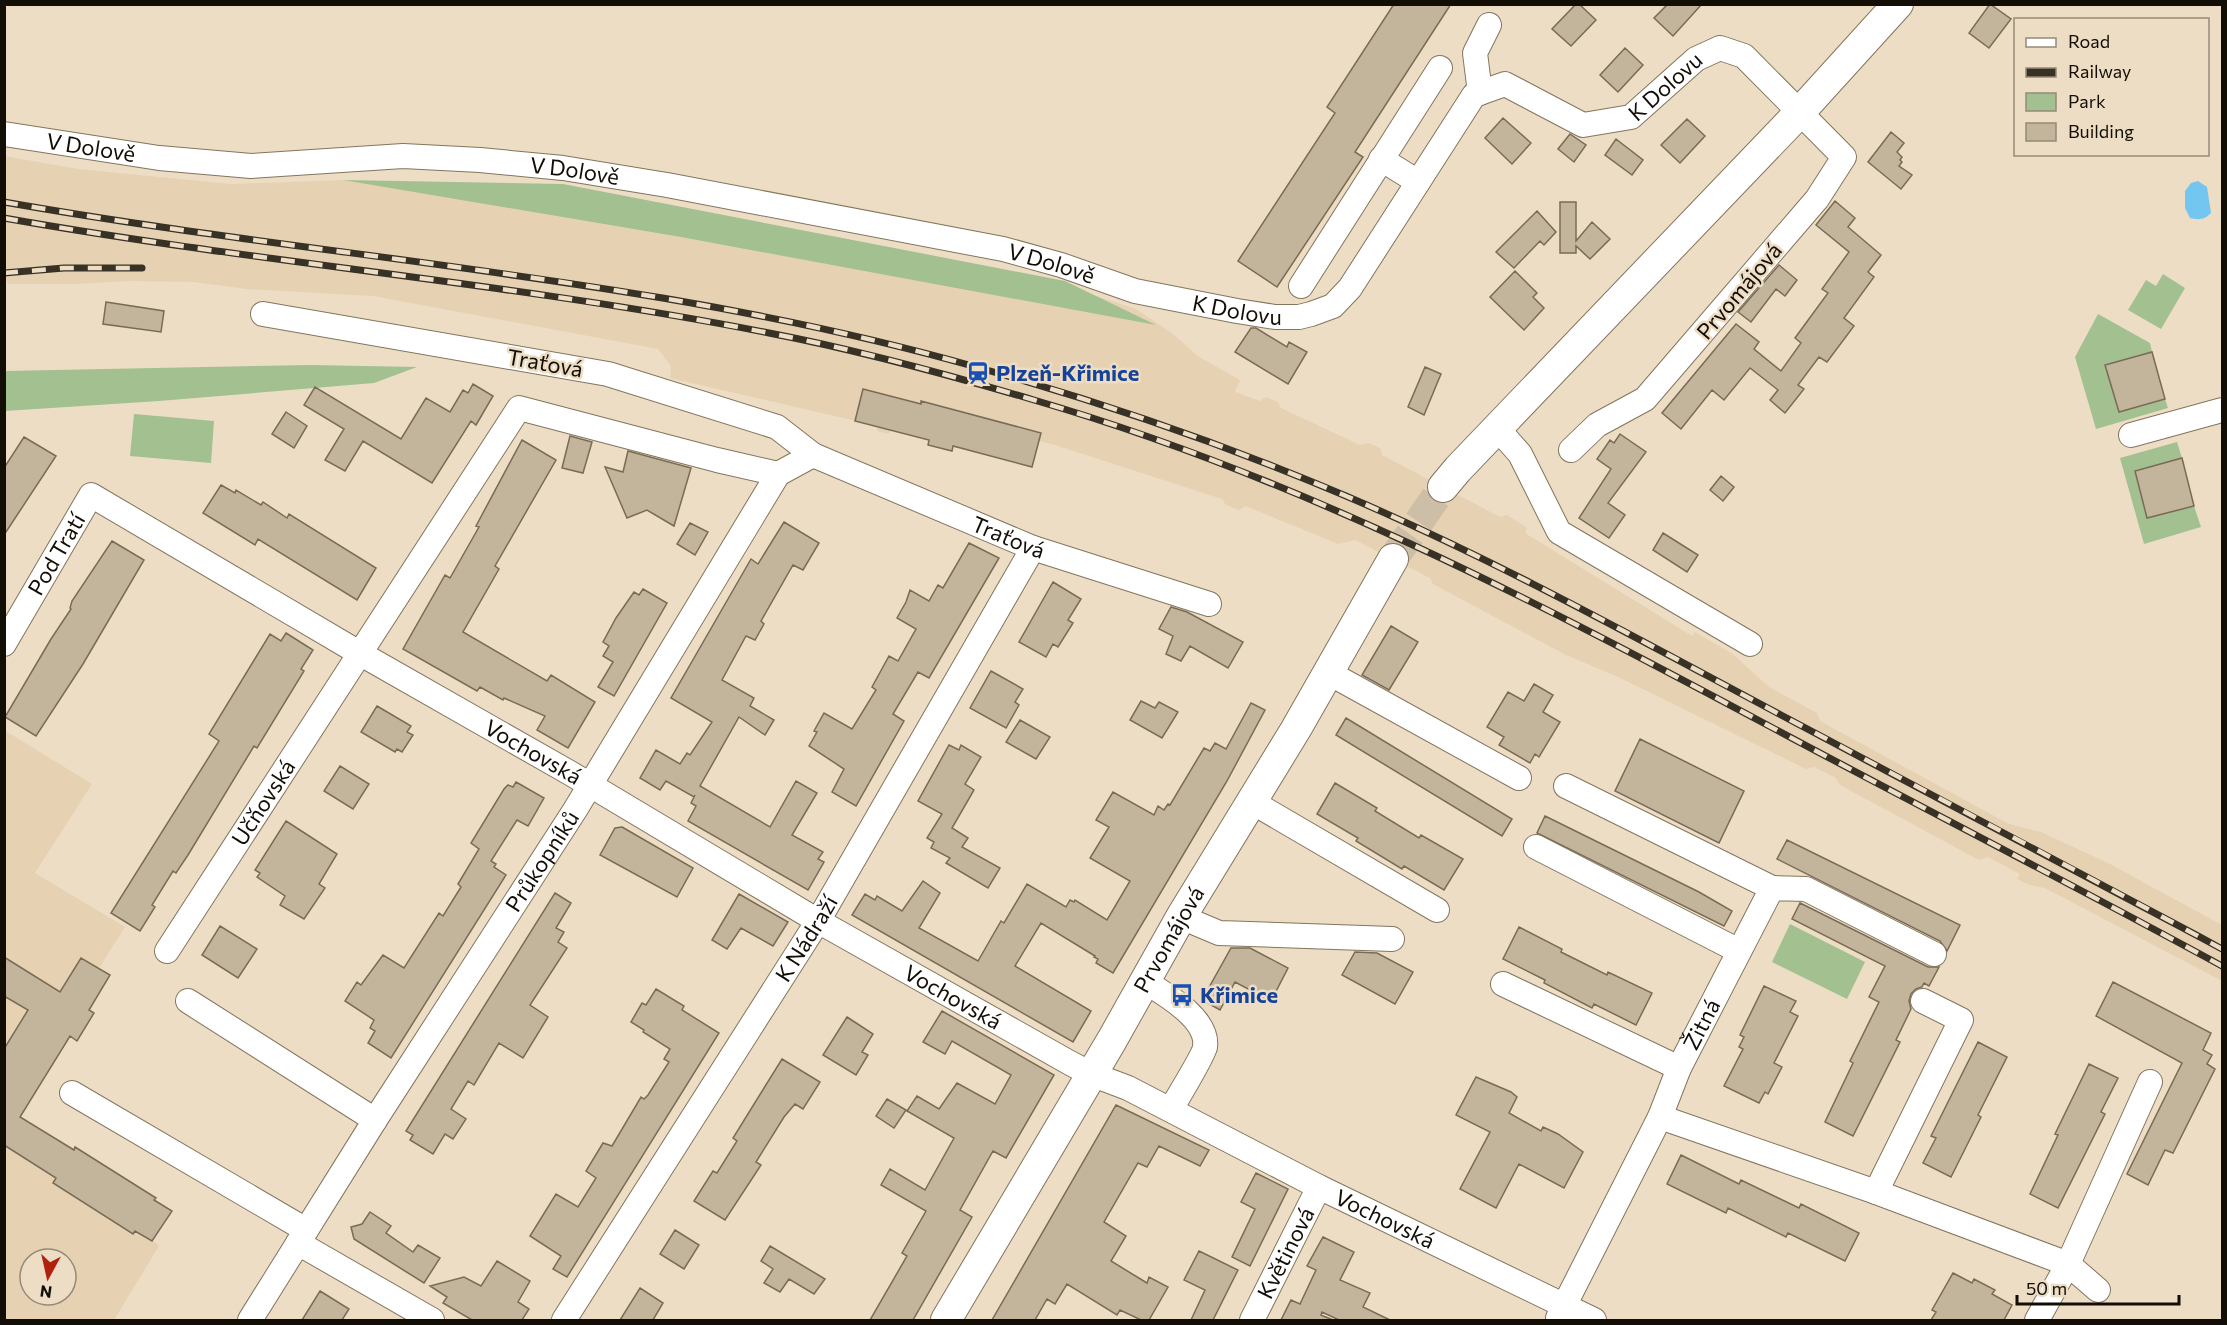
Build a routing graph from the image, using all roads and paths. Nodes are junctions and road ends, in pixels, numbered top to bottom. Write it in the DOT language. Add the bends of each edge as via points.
graph roads {
  1 [pos="1898,4"];
  2 [pos="1489,25"];
  3 [pos="1440,68"];
  4 [pos="1480,93"];
  5 [pos="1800,112"];
  6 [pos="4,134"];
  7 [pos="1381,159"];
  8 [pos="1418,182"];
  9 [pos="1301,286"];
  10 [pos="1135,291"];
  11 [pos="263,314"];
  12 [pos="2223,410"];
  13 [pos="1498,429"];
  14 [pos="2131,435"];
  15 [pos="1571,450"];
  16 [pos="813,455"];
  17 [pos="778,474"];
  18 [pos="1443,487"];
  19 [pos="1033,548"];
  20 [pos="1393,559"];
  21 [pos="1209,604"];
  22 [pos="1750,644"];
  23 [pos="4,645"];
  24 [pos="361,654"];
  25 [pos="1329,673"];
  26 [pos="1519,778"];
  27 [pos="1566,786"];
  28 [pos="590,787"];
  29 [pos="1252,802"];
  30 [pos="1536,847"];
  31 [pos="1772,888"];
  32 [pos="1437,910"];
  33 [pos="1181,917"];
  34 [pos="818,921"];
  35 [pos="1392,939"];
  36 [pos="167,951"];
  37 [pos="1739,951"];
  38 [pos="1934,954"];
  39 [pos="1144,981"];
  40 [pos="1503,984"];
  41 [pos="188,1001"];
  42 [pos="1923,1001"];
  43 [pos="1679,1068"];
  44 [pos="1091,1074"];
  45 [pos="2150,1082"];
  46 [pos="72,1093"];
  47 [pos="1171,1109"];
  48 [pos="1660,1117"];
  49 [pos="375,1119"];
  50 [pos="1318,1187"];
  51 [pos="1876,1192"];
  52 [pos="302,1236"];
  53 [pos="2068,1264"];
  54 [pos="2098,1290"];
  55 [pos="1561,1313"];
  56 [pos="250,1320"];
  57 [pos="432,1320"];
  58 [pos="564,1320"];
  59 [pos="946,1320"];
  60 [pos="1252,1320"];
  61 [pos="1594,1320"];
  62 [pos="2037,1320"];
  1 -- 5 [label="street"];
  2 -- 4 [label="street" via="1475,52"];
  3 -- 7 [label="street, K Dolovu"];
  4 -- 5 [label="street, K Dolovu" via="1505,84 1583,125 1631,117 1696,59 1720,48 1744,56"];
  4 -- 8 [label="street, K Dolovu" via="1474,94"];
  5 -- 13 [label="street"];
  5 -- 15 [label="street, Prvomájová" via="1845,157 1817,199 1645,399 1597,425"];
  6 -- 10 [label="street, V Dolově" via="159,158 251,166 403,156 563,168 1003,249"];
  7 -- 8 [label="street"];
  7 -- 9 [label="street, K Dolovu"];
  8 -- 10 [label="street, K Dolovu" via="1350,288 1333,306 1299,317 1275,317"];
  11 -- 16 [label="street, Traťová" via="608,374 777,427"];
  12 -- 14 [label="street"];
  13 -- 18 [label="street"];
  13 -- 22 [label="street" via="1520,454 1559,532"];
  16 -- 17 [label="street"];
  16 -- 19 [label="street, Traťová"];
  17 -- 24 [label="street, Učňovská" via="519,408"];
  17 -- 28 [label="street, Průkopníků"];
  19 -- 21 [label="street, Traťová"];
  19 -- 34 [label="street, K Nádraží"];
  20 -- 25 [label="street, Prvomájová"];
  23 -- 24 [label="street, Pod Tratí" via="91,495"];
  24 -- 28 [label="street, Vochovská"];
  24 -- 36 [label="street, Učňovská"];
  25 -- 26 [label="street"];
  25 -- 29 [label="street, Prvomájová"];
  27 -- 31 [label="street"];
  28 -- 34 [label="street, Vochovská"];
  28 -- 49 [label="street, Průkopníků"];
  29 -- 32 [label="street"];
  29 -- 33 [label="street, Prvomájová"];
  30 -- 37 [label="street"];
  31 -- 37 [label="street, Žitná"];
  31 -- 38 [label="street" via="1806,889"];
  33 -- 35 [label="street" via="1219,933"];
  33 -- 39 [label="street, Prvomájová"];
  34 -- 44 [label="street, Vochovská"];
  34 -- 58 [label="street, K Nádraží"];
  37 -- 43 [label="street, Žitná"];
  39 -- 44 [label="street, Prvomájová"];
  39 -- 47 [label="street" via="1178,1002 1204,1031 1205,1049"];
  40 -- 43 [label="street"];
  41 -- 49 [label="street"];
  42 -- 51 [label="street" via="1961,1020"];
  43 -- 48 [label="street, Žitná"];
  44 -- 47 [label="street, Vochovská"];
  44 -- 59 [label="street, Prvomájová"];
  45 -- 53 [label="street"];
  46 -- 52 [label="street"];
  47 -- 50 [label="street, Vochovská"];
  48 -- 51 [label="street"];
  48 -- 55 [label="street, Žitná"];
  49 -- 52 [label="street, Průkopníků"];
  50 -- 55 [label="street, Vochovská"];
  50 -- 60 [label="street, Květinová"];
  51 -- 53 [label="street"];
  52 -- 56 [label="street, Průkopníků"];
  52 -- 57 [label="street"];
  53 -- 54 [label="street"];
  53 -- 62 [label="street"];
  55 -- 61 [label="street, Vochovská"];
}
